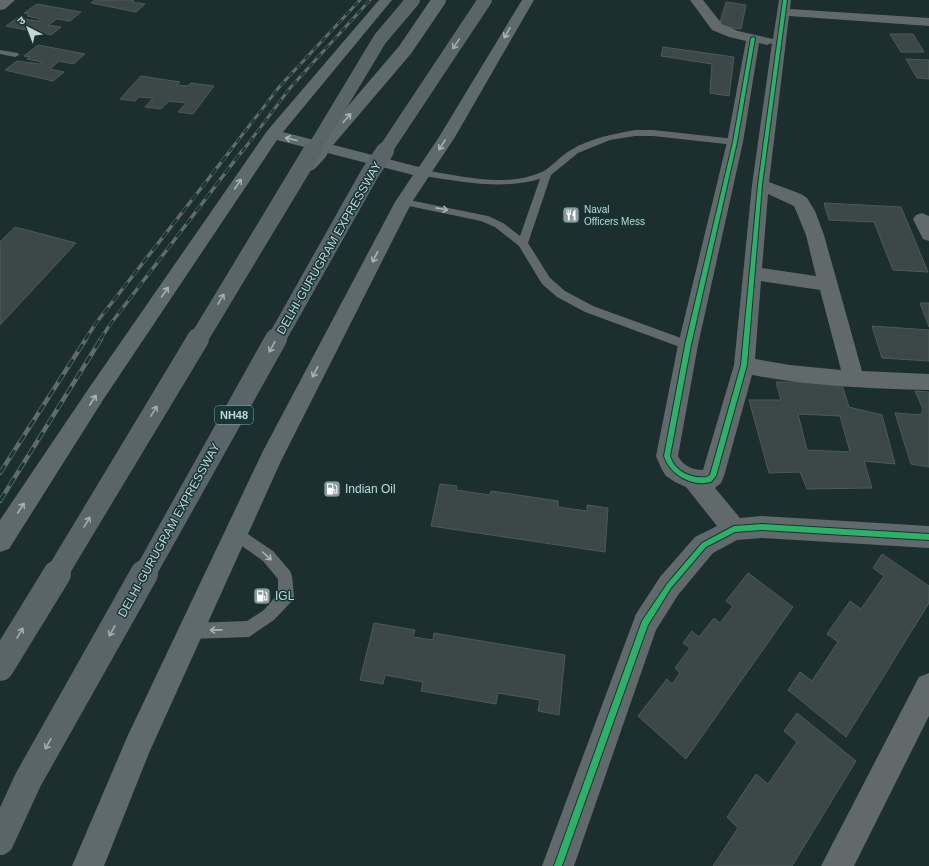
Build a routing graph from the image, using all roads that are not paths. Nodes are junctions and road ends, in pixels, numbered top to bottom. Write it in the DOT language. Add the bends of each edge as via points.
graph roads {
  1 [pos="9,0"];
  2 [pos="386,0"];
  3 [pos="412,0"];
  4 [pos="439,0"];
  5 [pos="485,0"];
  6 [pos="528,0"];
  7 [pos="696,0"];
  8 [pos="0,6"];
  9 [pos="784,6"];
  10 [pos="929,23"];
  11 [pos="753,38"];
  12 [pos="778,43"];
  13 [pos="0,52"];
  14 [pos="15,55"];
  15 [pos="273,134"];
  16 [pos="735,142"];
  17 [pos="765,143"];
  18 [pos="424,173"];
  19 [pos="547,174"];
  20 [pos="294,179"];
  21 [pos="760,185"];
  22 [pos="404,202"];
  23 [pos="922,219"];
  24 [pos="929,235"];
  25 [pos="523,243"];
  26 [pos="753,273"];
  27 [pos="828,284"];
  28 [pos="688,345"];
  29 [pos="744,365"];
  30 [pos="852,378"];
  31 [pos="929,382"];
  32 [pos="694,479"];
  33 [pos="734,529"];
  34 [pos="236,533"];
  35 [pos="929,537"];
  36 [pos="0,541"];
  37 [pos="191,631"];
  38 [pos="0,667"];
  39 [pos="929,687"];
  40 [pos="0,841"];
  41 [pos="88,866"];
  42 [pos="558,866"];
  43 [pos="837,866"];
  1 -- 8 [label="street"];
  2 -- 15 [label="main road"];
  3 -- 20 [label="highway, bridge" via="380,39"];
  20 -- 4 [label="main road, one-way, bridge" via="405,50"];
  5 -- 40 [label="highway, DELHI-GURUGRAM EXPRESSWAY / NH48, one-way, bridge" via="370,173 28,780"];
  6 -- 18 [label="main road, one-way"];
  7 -- 11 [label="street" via="717,27"];
  9 -- 10 [label="street"];
  9 -- 12 [label="street"];
  11 -- 12 [label="street"];
  11 -- 16 [label="street"];
  12 -- 17 [label="street"];
  13 -- 14 [label="lane"];
  18 -- 15 [label="main road, one-way"];
  36 -- 15 [label="main road, one-way" via="100,388"];
  16 -- 17 [label="street"];
  16 -- 19 [label="lane" via="653,133 622,135 575,151"];
  16 -- 28 [label="street"];
  17 -- 21 [label="street"];
  18 -- 19 [label="lane" via="468,180 506,182 522,181"];
  18 -- 22 [label="main road"];
  19 -- 25 [label="lane"];
  38 -- 20 [label="highway, one-way, bridge"];
  21 -- 26 [label="street"];
  21 -- 27 [label="street" via="795,198 804,205"];
  22 -- 25 [label="lane, one-way" via="484,218 499,225"];
  22 -- 34 [label="main road, one-way" via="271,458"];
  23 -- 24 [label="street"];
  25 -- 28 [label="lane" via="546,281 561,294 589,309"];
  26 -- 27 [label="street"];
  26 -- 29 [label="street"];
  27 -- 30 [label="street"];
  28 -- 32 [label="street" via="667,456 675,470"];
  29 -- 30 [label="street" via="779,372"];
  29 -- 32 [label="street" via="713,476 709,480"];
  30 -- 31 [label="street"];
  32 -- 33 [label="street"];
  33 -- 35 [label="street" via="762,527"];
  33 -- 42 [label="street" via="704,545 669,586 645,623"];
  34 -- 37 [label="main road"];
  34 -- 37 [label="lane, one-way" via="268,556 286,576 286,597 269,615 249,629"];
  37 -- 41 [label="main road" via="138,745"];
  39 -- 43 [label="street"];
}
